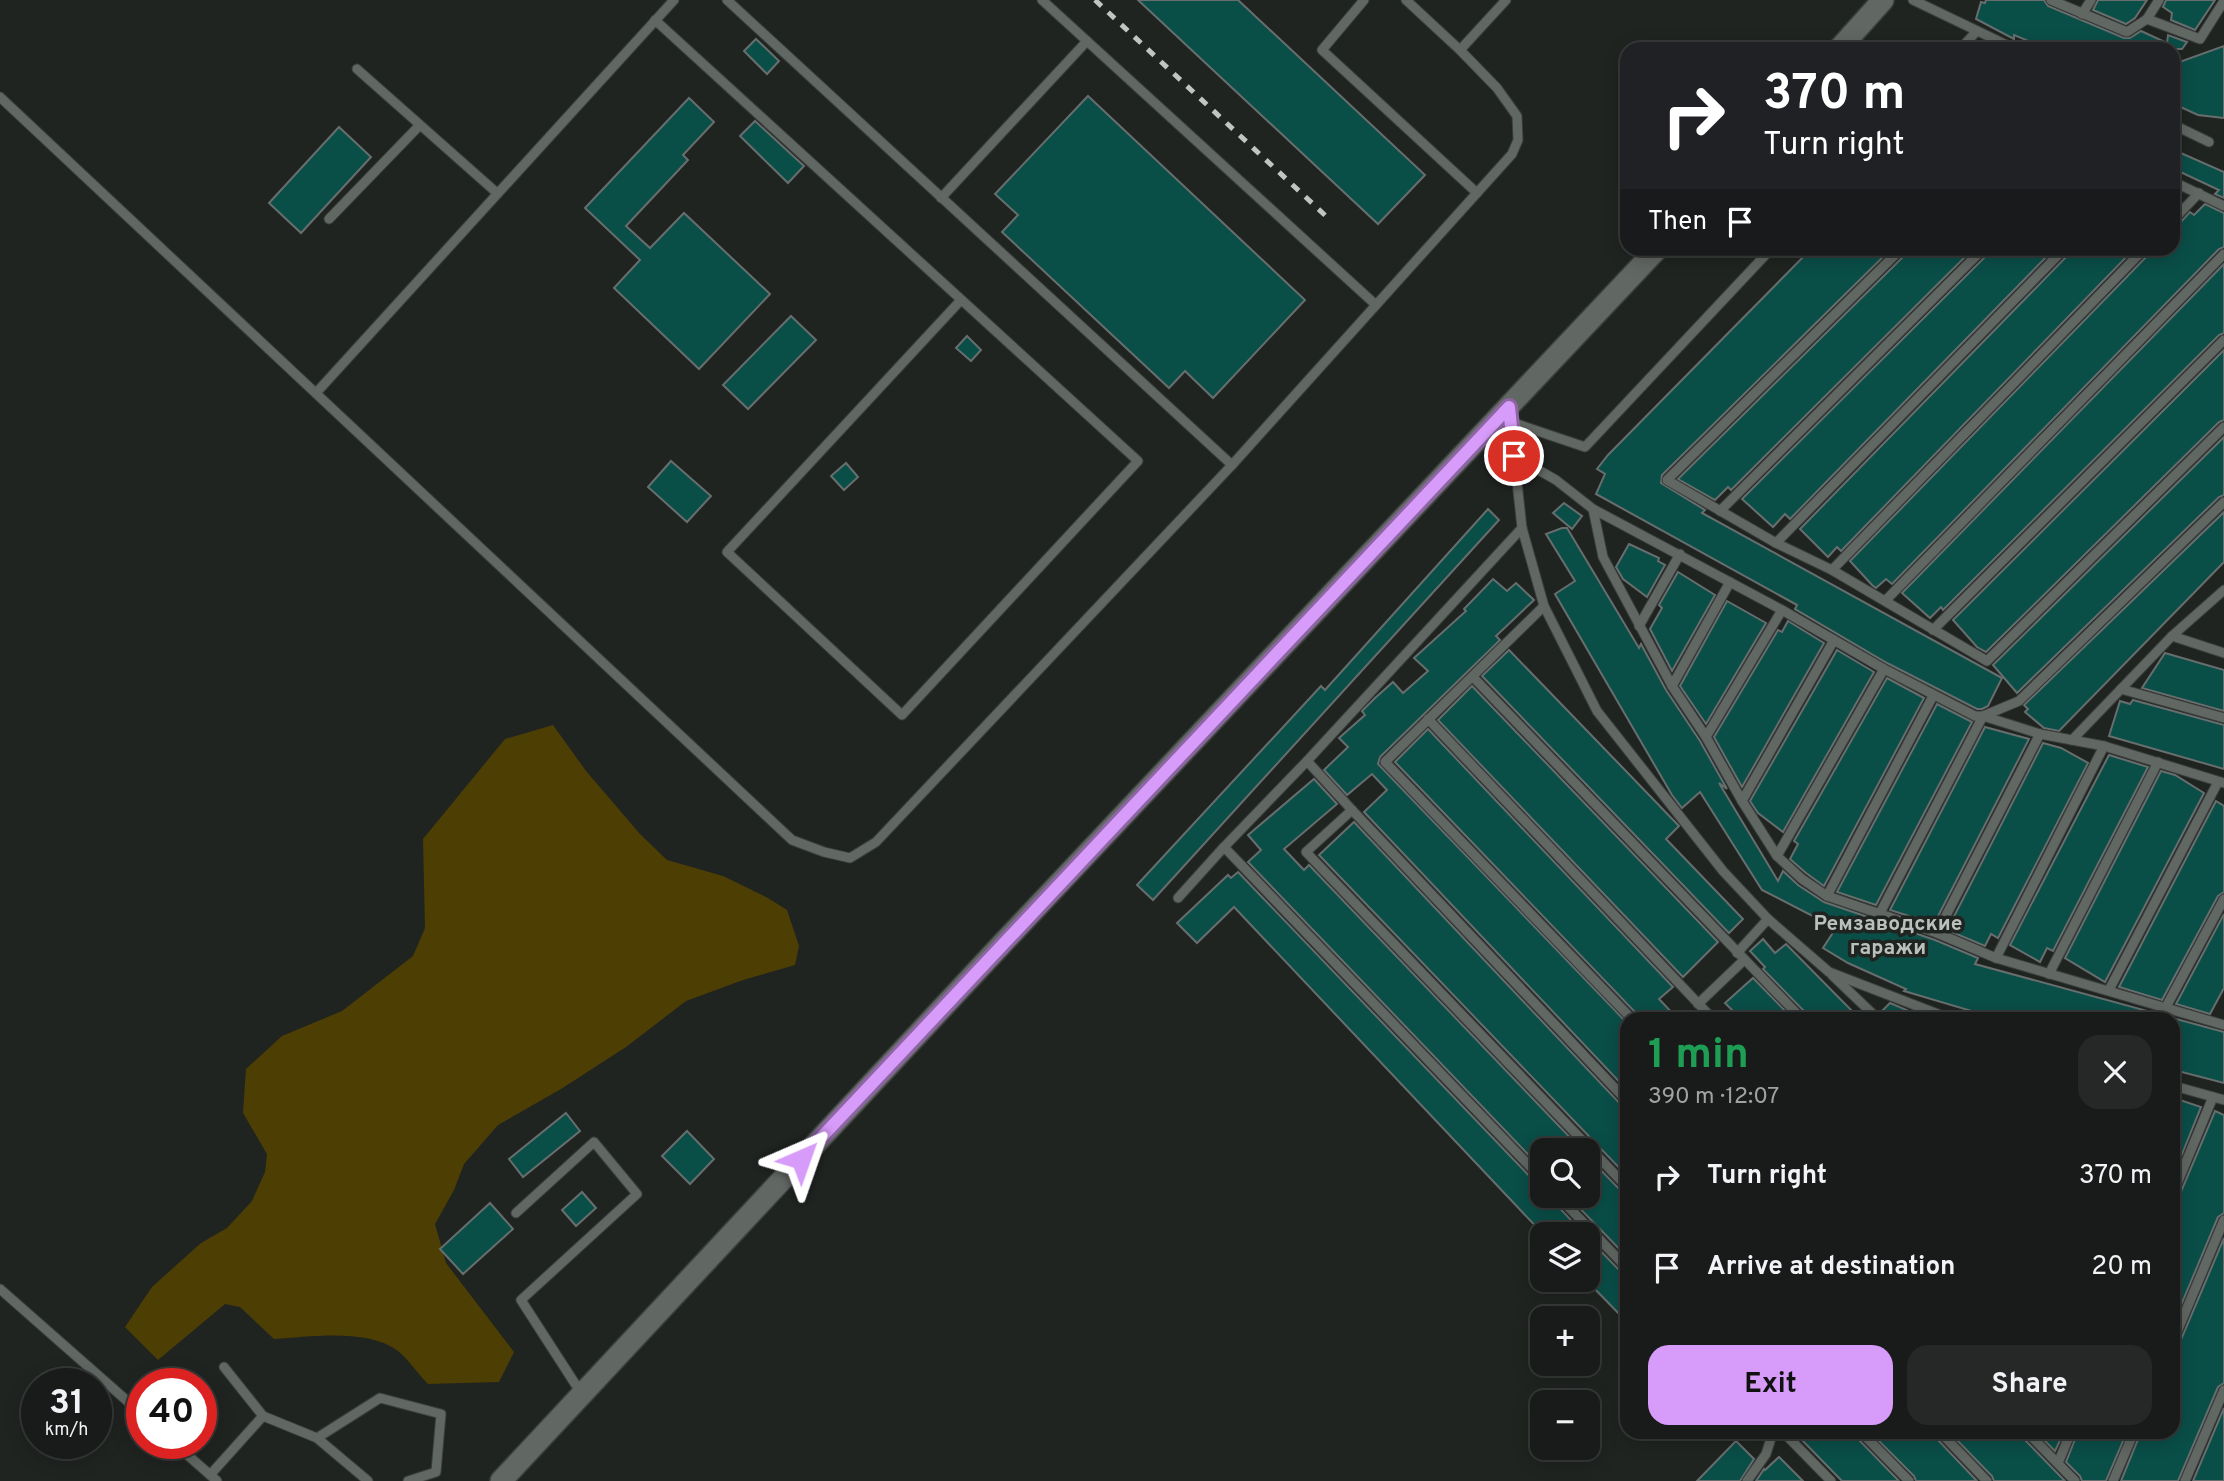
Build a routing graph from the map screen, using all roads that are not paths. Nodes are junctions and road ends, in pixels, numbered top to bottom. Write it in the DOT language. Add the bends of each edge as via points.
graph roads {
  1 [pos="674,0"];
  2 [pos="727,0"];
  3 [pos="1042,0"];
  4 [pos="1364,0"];
  5 [pos="1406,0"];
  6 [pos="1506,0"];
  7 [pos="1883,0"];
  8 [pos="1913,0"];
  9 [pos="2051,0"];
  10 [pos="2091,0"];
  11 [pos="2160,0"];
  12 [pos="2224,1"];
  13 [pos="2082,14"];
  14 [pos="2147,19"];
  15 [pos="655,20"];
  16 [pos="1977,31"];
  17 [pos="1087,41"];
  18 [pos="1845,42"];
  19 [pos="1967,42"];
  20 [pos="2000,42"];
  21 [pos="1460,50"];
  22 [pos="357,69"];
  23 [pos="0,97"];
  24 [pos="419,126"];
  25 [pos="2180,128"];
  26 [pos="2209,142"];
  27 [pos="2180,185"];
  28 [pos="497,193"];
  29 [pos="1476,193"];
  30 [pos="2199,193"];
  31 [pos="941,198"];
  32 [pos="2224,206"];
  33 [pos="2180,213"];
  34 [pos="329,219"];
  35 [pos="2224,254"];
  36 [pos="1651,256"];
  37 [pos="1764,256"];
  38 [pos="1894,256"];
  39 [pos="1976,256"];
  40 [pos="2057,256"];
  41 [pos="2137,256"];
  42 [pos="961,300"];
  43 [pos="1376,305"];
  44 [pos="2224,340"];
  45 [pos="316,393"];
  46 [pos="1510,414"];
  47 [pos="2224,427"];
  48 [pos="1514,456"];
  49 [pos="1232,465"];
  50 [pos="2224,502"];
  51 [pos="1592,509"];
  52 [pos="1720,511"];
  53 [pos="1522,528"];
  54 [pos="1776,543"];
  55 [pos="1680,554"];
  56 [pos="1832,570"];
  57 [pos="1730,582"];
  58 [pos="2224,590"];
  59 [pos="1885,601"];
  60 [pos="1544,606"];
  61 [pos="1782,610"];
  62 [pos="1639,626"];
  63 [pos="1933,630"];
  64 [pos="2172,636"];
  65 [pos="1834,640"];
  66 [pos="2224,653"];
  67 [pos="1884,669"];
  68 [pos="1473,677"];
  69 [pos="1672,685"];
  70 [pos="2121,689"];
  71 [pos="1933,695"];
  72 [pos="1983,716"];
  73 [pos="2224,718"];
  74 [pos="1428,719"];
  75 [pos="2040,734"];
  76 [pos="1706,737"];
  77 [pos="2072,740"];
  78 [pos="2104,746"];
  79 [pos="1307,761"];
  80 [pos="2158,762"];
  81 [pos="2221,783"];
  82 [pos="1742,801"];
  83 [pos="1352,810"];
  84 [pos="1224,847"];
  85 [pos="1777,856"];
  86 [pos="1828,896"];
  87 [pos="1178,898"];
  88 [pos="2224,899"];
  89 [pos="1880,913"];
  90 [pos="1768,919"];
  91 [pos="1937,933"];
  92 [pos="1740,956"];
  93 [pos="1996,957"];
  94 [pos="1829,972"];
  95 [pos="2049,974"];
  96 [pos="2109,990"];
  97 [pos="1698,1004"];
  98 [pos="2166,1007"];
  99 [pos="1625,1012"];
  100 [pos="1706,1012"];
  101 [pos="1795,1012"];
  102 [pos="1871,1012"];
  103 [pos="1932,1012"];
  104 [pos="2223,1023"];
  105 [pos="2180,1088"];
  106 [pos="1620,1094"];
  107 [pos="2213,1097"];
  108 [pos="2224,1100"];
  109 [pos="1530,1166"];
  110 [pos="2180,1177"];
  111 [pos="1620,1180"];
  112 [pos="1569,1208"];
  113 [pos="516,1213"];
  114 [pos="2224,1220"];
  115 [pos="1620,1261"];
  116 [pos="0,1289"];
  117 [pos="2180,1325"];
  118 [pos="224,1367"];
  119 [pos="2224,1390"];
  120 [pos="582,1395"];
  121 [pos="126,1400"];
  122 [pos="263,1416"];
  123 [pos="317,1438"];
  124 [pos="1771,1439"];
  125 [pos="1790,1439"];
  126 [pos="1868,1439"];
  127 [pos="1947,1439"];
  128 [pos="2034,1439"];
  129 [pos="2068,1439"];
  130 [pos="2131,1439"];
  131 [pos="192,1459"];
  132 [pos="2058,1462"];
  133 [pos="213,1478"];
  134 [pos="368,1481"];
  135 [pos="408,1481"];
  136 [pos="500,1481"];
  137 [pos="1747,1481"];
  138 [pos="1831,1481"];
  139 [pos="1909,1481"];
  140 [pos="1987,1481"];
  141 [pos="2075,1481"];
  142 [pos="2113,1481"];
  143 [pos="2185,1481"];
  1 -- 15 [label="lane"];
  2 -- 31 [label="lane"];
  3 -- 17 [label="lane"];
  4 -- 29 [label="lane" via="1322,50"];
  5 -- 21 [label="lane"];
  6 -- 21 [label="lane"];
  7 -- 18 [label="street"];
  8 -- 16 [label="lane"];
  9 -- 13 [label="lane"];
  10 -- 13 [label="lane"];
  11 -- 14 [label="lane"];
  12 -- 14 [label="lane" via="2200,40"];
  13 -- 14 [label="lane" via="2127,32"];
  15 -- 28 [label="lane"];
  15 -- 42 [label="lane"];
  16 -- 19 [label="lane"];
  16 -- 20 [label="lane"];
  17 -- 31 [label="lane"];
  17 -- 43 [label="lane"];
  21 -- 29 [label="lane" via="1517,116 1518,140 1512,154"];
  22 -- 24 [label="lane"];
  23 -- 45 [label="lane"];
  24 -- 28 [label="lane"];
  24 -- 34 [label="lane"];
  25 -- 26 [label="lane"];
  27 -- 30 [label="lane"];
  28 -- 45 [label="lane"];
  29 -- 43 [label="lane"];
  30 -- 32 [label="lane"];
  30 -- 33 [label="lane"];
  31 -- 49 [label="lane"];
  35 -- 59 [label="lane"];
  36 -- 46 [label="street"];
  37 -- 46 [label="lane" via="1585,447"];
  38 -- 52 [label="lane" via="1667,480"];
  39 -- 52 [label="lane"];
  40 -- 54 [label="lane"];
  41 -- 56 [label="lane"];
  42 -- 42 [label="lane" via="1138,461 902,715 727,552"];
  43 -- 49 [label="lane"];
  44 -- 63 [label="lane"];
  45 -- 49 [label="lane" via="792,840 850,858 876,842"];
  46 -- 48 [label="lane"];
  46 -- 120 [label="street" via="1011,934"];
  47 -- 63 [label="lane" via="1987,661"];
  48 -- 51 [label="lane" via="1556,480"];
  48 -- 53 [label="lane"];
  50 -- 72 [label="lane" via="2019,702"];
  51 -- 55 [label="lane"];
  51 -- 62 [label="lane" via="1603,557"];
  52 -- 54 [label="lane"];
  53 -- 60 [label="lane"];
  53 -- 79 [label="lane"];
  54 -- 56 [label="lane"];
  55 -- 57 [label="lane"];
  55 -- 62 [label="lane"];
  56 -- 59 [label="lane"];
  57 -- 61 [label="lane"];
  57 -- 69 [label="lane"];
  58 -- 64 [label="lane"];
  59 -- 63 [label="lane"];
  60 -- 68 [label="lane"];
  60 -- 90 [label="lane" via="1597,710 1723,871"];
  61 -- 65 [label="lane"];
  61 -- 76 [label="lane"];
  62 -- 69 [label="lane"];
  64 -- 66 [label="lane"];
  64 -- 70 [label="lane"];
  65 -- 67 [label="lane"];
  65 -- 82 [label="lane"];
  67 -- 71 [label="lane"];
  67 -- 85 [label="lane"];
  68 -- 74 [label="lane"];
  68 -- 92 [label="lane"];
  69 -- 76 [label="lane"];
  70 -- 73 [label="lane"];
  70 -- 77 [label="lane"];
  71 -- 72 [label="lane"];
  71 -- 86 [label="lane"];
  72 -- 75 [label="lane"];
  72 -- 89 [label="lane"];
  74 -- 97 [label="lane"];
  74 -- 99 [label="lane" via="1385,762"];
  75 -- 77 [label="lane"];
  75 -- 91 [label="lane"];
  76 -- 82 [label="lane"];
  77 -- 78 [label="lane"];
  78 -- 80 [label="lane"];
  78 -- 93 [label="lane"];
  79 -- 83 [label="lane"];
  79 -- 84 [label="lane"];
  80 -- 81 [label="lane"];
  80 -- 95 [label="lane"];
  81 -- 96 [label="lane"];
  82 -- 85 [label="lane"];
  83 -- 106 [label="lane"];
  83 -- 111 [label="lane" via="1306,852"];
  84 -- 87 [label="lane"];
  84 -- 109 [label="lane"];
  85 -- 86 [label="lane"];
  86 -- 89 [label="lane"];
  88 -- 98 [label="lane"];
  89 -- 91 [label="lane"];
  90 -- 92 [label="lane"];
  90 -- 94 [label="lane"];
  91 -- 93 [label="lane"];
  92 -- 97 [label="lane"];
  92 -- 101 [label="lane"];
  93 -- 95 [label="lane"];
  94 -- 102 [label="lane"];
  94 -- 103 [label="lane"];
  95 -- 96 [label="lane"];
  96 -- 98 [label="lane"];
  97 -- 100 [label="lane"];
  98 -- 104 [label="lane"];
  105 -- 107 [label="lane"];
  107 -- 108 [label="lane"];
  107 -- 110 [label="lane"];
  112 -- 115 [label="lane"];
  113 -- 120 [label="lane" via="594,1143 637,1194 521,1300"];
  114 -- 117 [label="lane"];
  116 -- 121 [label="lane"];
  118 -- 122 [label="lane"];
  119 -- 143 [label="lane"];
  120 -- 136 [label="street"];
  122 -- 123 [label="lane"];
  122 -- 133 [label="lane"];
  123 -- 134 [label="lane"];
  123 -- 135 [label="lane" via="380,1398 441,1414 436,1472"];
  124 -- 137 [label="lane"];
  125 -- 138 [label="lane"];
  126 -- 139 [label="lane"];
  127 -- 140 [label="lane"];
  128 -- 132 [label="lane"];
  129 -- 132 [label="lane"];
  130 -- 142 [label="lane"];
  131 -- 133 [label="lane"];
  132 -- 141 [label="lane"];
}
